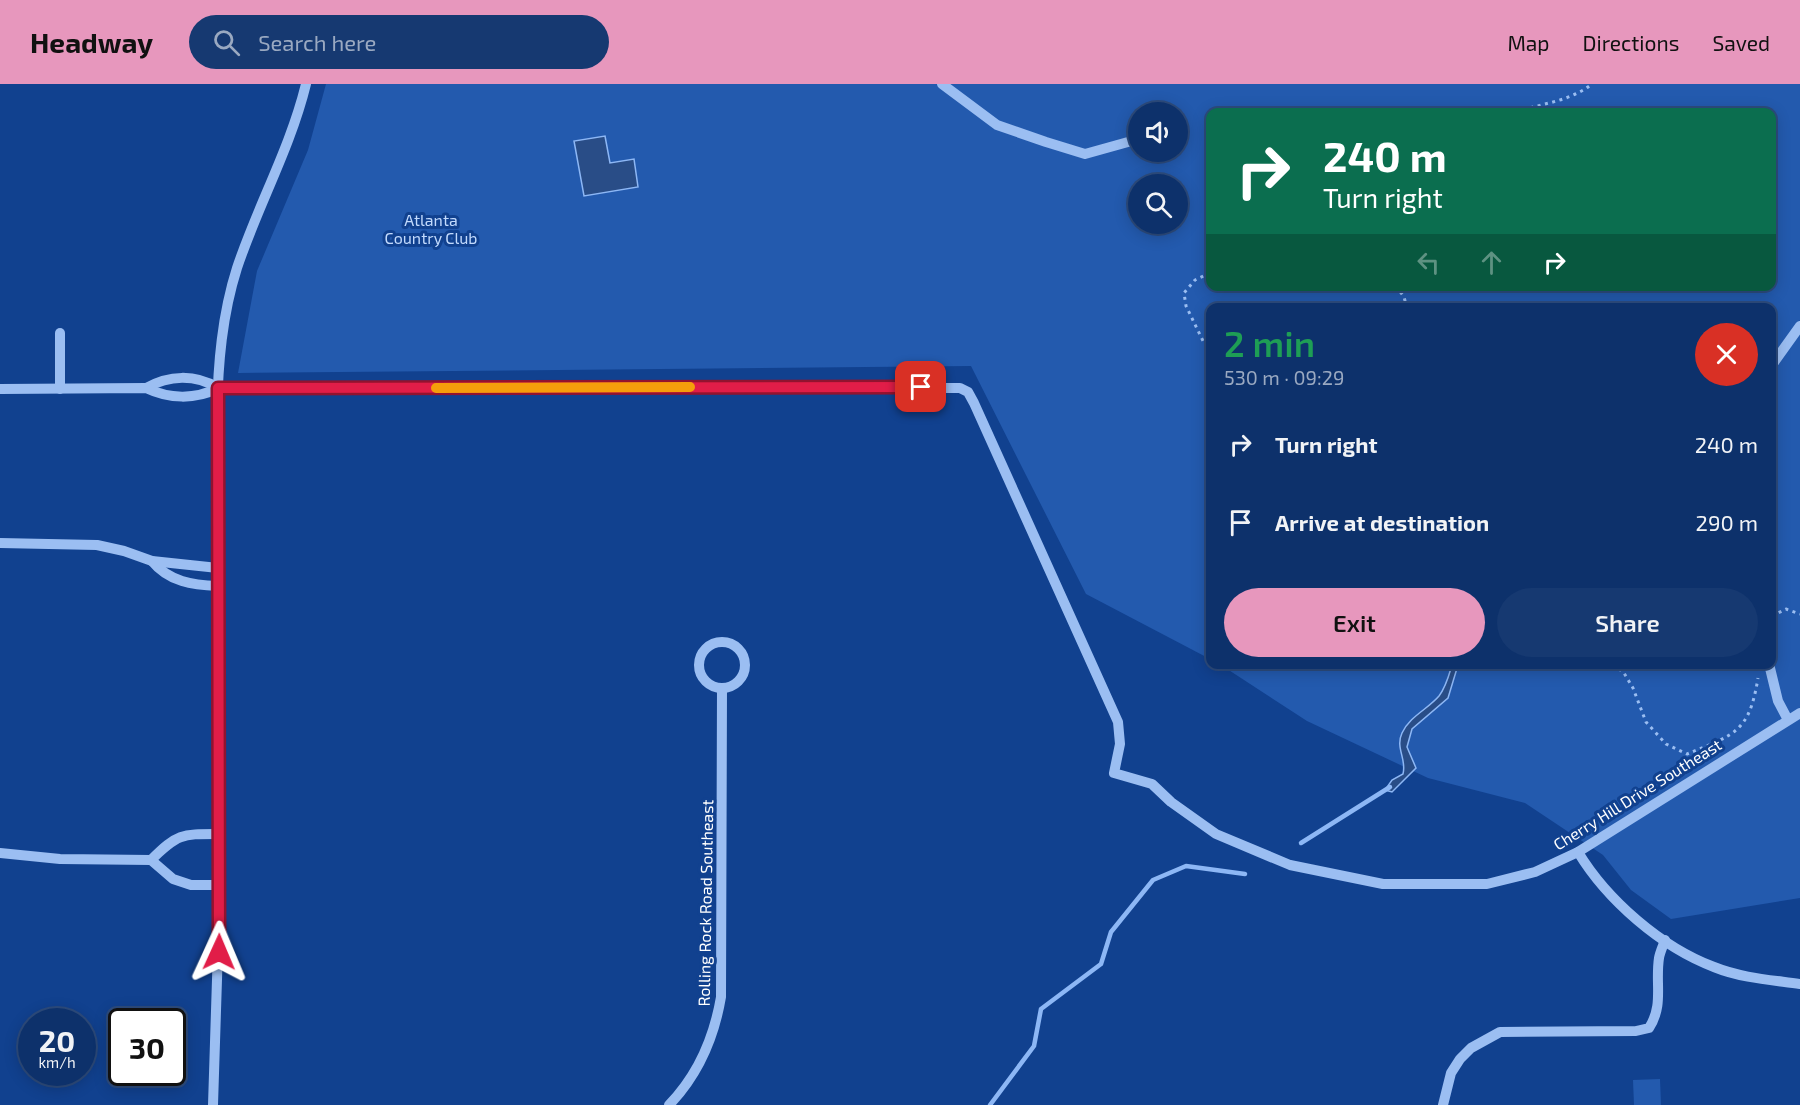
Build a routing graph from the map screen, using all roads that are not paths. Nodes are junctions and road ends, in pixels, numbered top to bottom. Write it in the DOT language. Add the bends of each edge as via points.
graph roads {
  1 [pos="306,84"];
  2 [pos="942,84"];
  3 [pos="1128,142"];
  4 [pos="1800,326"];
  5 [pos="60,333"];
  6 [pos="1776,359"];
  7 [pos="60,388"];
  8 [pos="146,388"];
  9 [pos="218,388"];
  10 [pos="0,389"];
  11 [pos="0,543"];
  12 [pos="152,561"];
  13 [pos="218,568"];
  14 [pos="218,586"];
  15 [pos="1770,669"];
  16 [pos="722,688"];
  17 [pos="1800,713"];
  18 [pos="1787,718"];
  19 [pos="220,834"];
  20 [pos="1578,852"];
  21 [pos="0,853"];
  22 [pos="151,860"];
  23 [pos="220,885"];
  24 [pos="1665,940"];
  25 [pos="1800,984"];
  26 [pos="213,1105"];
  27 [pos="669,1105"];
  28 [pos="1443,1105"];
  1 -- 9 [label="street" via="296,125 237,268 223,326"];
  2 -- 3 [label="street" via="997,125 1046,142 1085,154"];
  4 -- 6 [label="street"];
  5 -- 7 [label="street"];
  7 -- 8 [label="street"];
  7 -- 10 [label="street"];
  8 -- 9 [label="street" via="162,396 206,394"];
  8 -- 9 [label="street" via="162,378 206,381"];
  9 -- 13 [label="street"];
  9 -- 20 [label="street, Cherry Hill Drive Southeast" via="945,387 968,392 1118,722 1120,744 1114,773 1152,784 1192,819 1242,847 1290,865 1352,879 1429,886 1487,884 1534,872"];
  11 -- 12 [label="street" via="97,545"];
  12 -- 13 [label="street"];
  12 -- 14 [label="street" via="167,576"];
  13 -- 14 [label="street"];
  14 -- 19 [label="street"];
  15 -- 18 [label="street" via="1778,701"];
  16 -- 16 [label="street" via="739,682 746,664 737,648 724,642 705,650 699,663 705,680"];
  16 -- 27 [label="street, Rolling Rock Road Southeast" via="721,997 702,1059"];
  17 -- 18 [label="street, Cherry Hill Drive Southeast"];
  18 -- 20 [label="street, Cherry Hill Drive Southeast"];
  19 -- 22 [label="street" via="189,834 171,840"];
  19 -- 23 [label="street"];
  20 -- 24 [label="street" via="1592,875"];
  21 -- 22 [label="street" via="60,859"];
  22 -- 23 [label="street" via="173,879 191,885"];
  23 -- 26 [label="street"];
  24 -- 25 [label="street" via="1715,968"];
  24 -- 28 [label="street" via="1659,958 1659,1006 1649,1028 1500,1032 1460,1059 1451,1073"];
}
